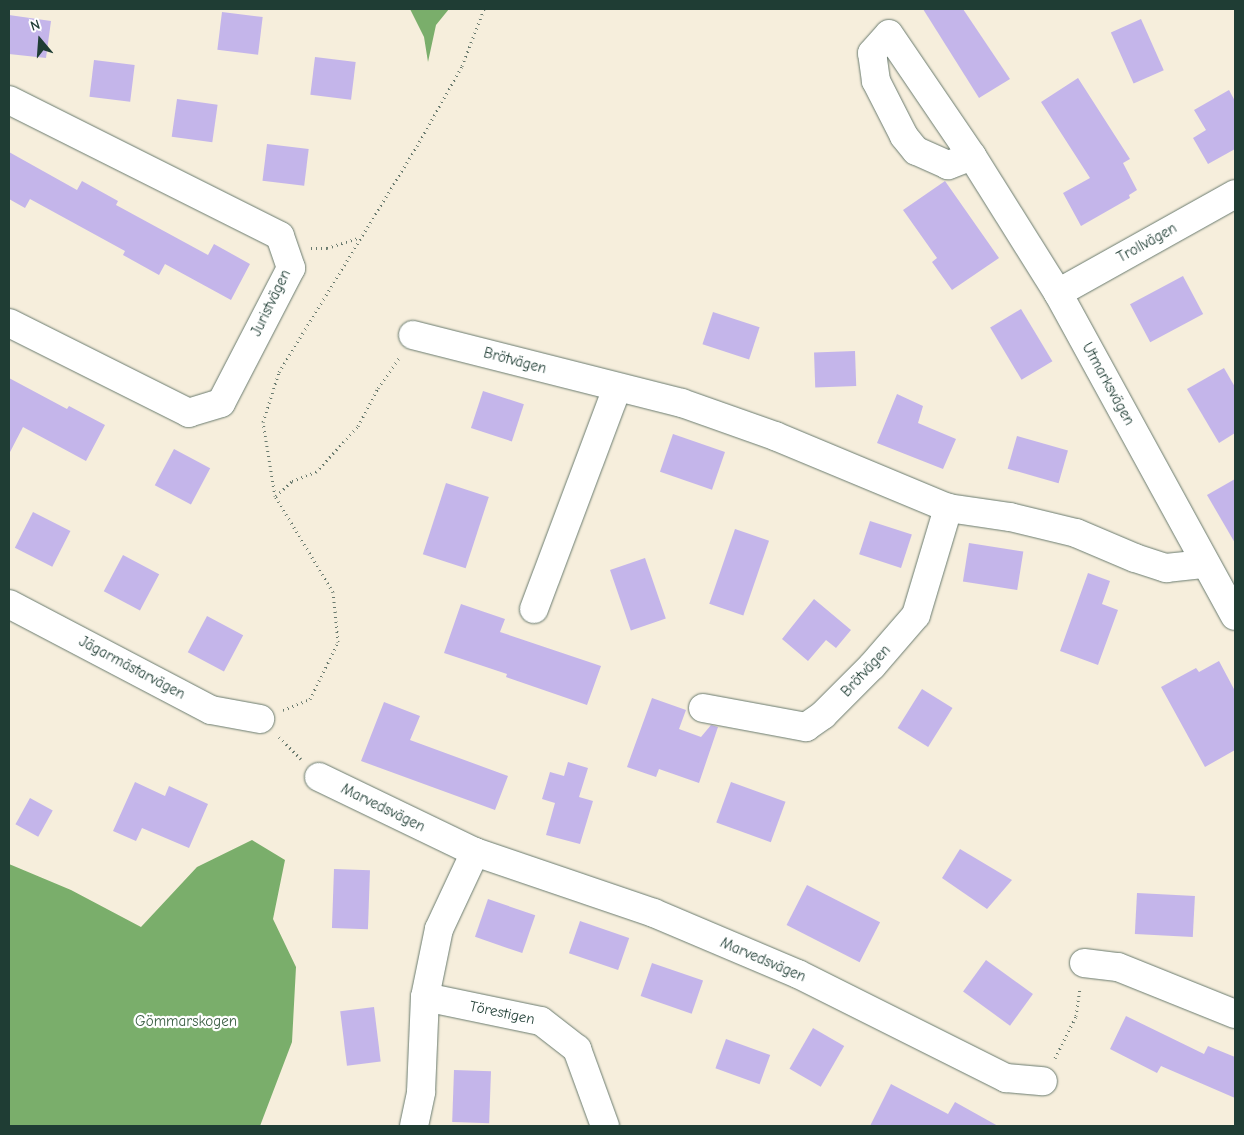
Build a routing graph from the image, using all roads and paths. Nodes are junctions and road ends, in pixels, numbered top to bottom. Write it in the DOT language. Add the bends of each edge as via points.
graph roads {
  1 [pos="484,9"];
  2 [pos="9,100"];
  3 [pos="972,156"];
  4 [pos="1235,194"];
  5 [pos="359,238"];
  6 [pos="284,249"];
  7 [pos="1058,293"];
  8 [pos="9,323"];
  9 [pos="413,335"];
  10 [pos="617,388"];
  11 [pos="275,496"];
  12 [pos="948,508"];
  13 [pos="1205,564"];
  14 [pos="9,604"];
  15 [pos="534,609"];
  16 [pos="1235,616"];
  17 [pos="703,708"];
  18 [pos="260,719"];
  19 [pos="318,777"];
  20 [pos="475,852"];
  21 [pos="1084,963"];
  22 [pos="425,997"];
  23 [pos="1235,1014"];
  24 [pos="1043,1081"];
  25 [pos="414,1126"];
  26 [pos="605,1126"];
  1 -- 5 [label="path" via="462,66"];
  2 -- 6 [label="street, Juristvägen" via="280,236"];
  3 -- 7 [label="street, Utmarksvägen"];
  4 -- 7 [label="street, Trollvägen"];
  5 -- 6 [label="path" via="328,248"];
  5 -- 11 [label="path" via="278,372 263,422"];
  6 -- 8 [label="street, Juristvägen" via="290,268 221,403 189,413"];
  7 -- 13 [label="street, Utmarksvägen"];
  9 -- 10 [label="street, Brötvägen"];
  9 -- 11 [label="path" via="378,388 358,426 316,472 292,481"];
  10 -- 12 [label="street, Brötvägen" via="682,403 775,436"];
  10 -- 15 [label="street"];
  11 -- 18 [label="path" via="333,592 338,642 310,699"];
  12 -- 13 [label="street, Brötvägen" via="1010,517 1076,533 1166,568"];
  12 -- 17 [label="street, Brötvägen" via="916,615 823,716 806,727"];
  13 -- 16 [label="street, Utmarksvägen"];
  14 -- 18 [label="street, Jägarmästarvägen" via="211,710"];
  18 -- 19 [label="path"];
  19 -- 20 [label="street, Marvedsvägen"];
  20 -- 22 [label="street" via="439,929"];
  20 -- 24 [label="street, Marvedsvägen" via="654,913 798,974 1006,1078"];
  21 -- 23 [label="street" via="1118,967"];
  21 -- 24 [label="path" via="1076,1016"];
  22 -- 25 [label="street" via="421,1092"];
  22 -- 26 [label="street, Törestigen" via="540,1021 577,1049"];
}
